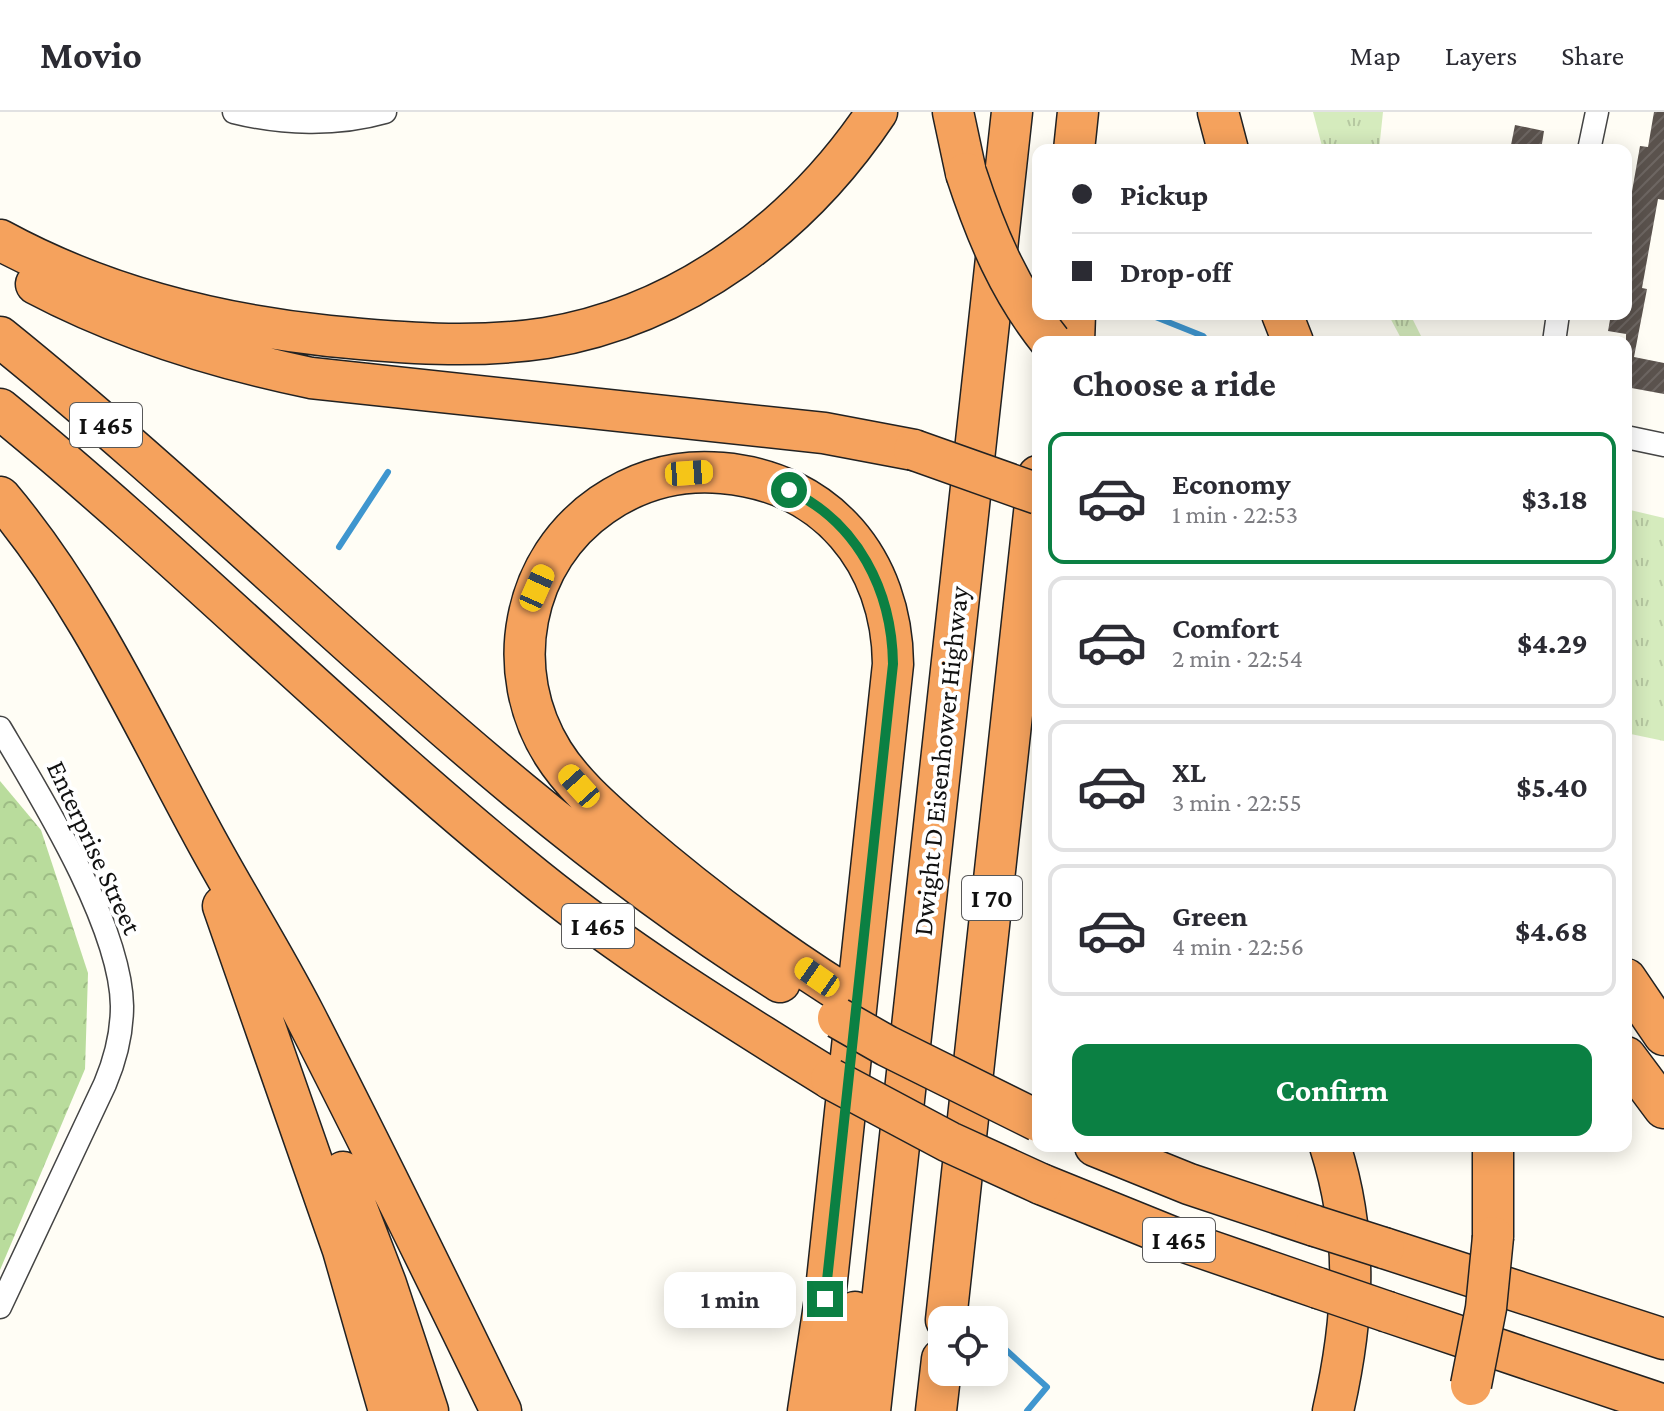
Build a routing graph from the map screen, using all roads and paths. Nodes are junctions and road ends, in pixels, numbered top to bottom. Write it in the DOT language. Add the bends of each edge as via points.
graph roads {
  1 [pos="234,112"];
  2 [pos="385,112"];
  3 [pos="877,112"];
  4 [pos="953,112"];
  5 [pos="1012,112"];
  6 [pos="1078,112"];
  7 [pos="1086,112"];
  8 [pos="1218,112"];
  9 [pos="1597,112"];
  10 [pos="1075,144"];
  11 [pos="1085,144"];
  12 [pos="1226,144"];
  13 [pos="1590,144"];
  14 [pos="0,240"];
  15 [pos="0,264"];
  16 [pos="1032,316"];
  17 [pos="1035,320"];
  18 [pos="1047,336"];
  19 [pos="0,337"];
  20 [pos="0,409"];
  21 [pos="1632,438"];
  22 [pos="1664,445"];
  23 [pos="1032,492"];
  24 [pos="0,497"];
  25 [pos="1032,531"];
  26 [pos="0,728"];
  27 [pos="198,825"];
  28 [pos="260,938"];
  29 [pos="1632,988"];
  30 [pos="840,1005"];
  31 [pos="1664,1035"];
  32 [pos="1632,1065"];
  33 [pos="1032,1095"];
  34 [pos="1664,1108"];
  35 [pos="1032,1118"];
  36 [pos="898,1143"];
  37 [pos="1110,1152"];
  38 [pos="1161,1152"];
  39 [pos="1332,1152"];
  40 [pos="1493,1152"];
  41 [pos="1315,1226"];
  42 [pos="948,1306"];
  43 [pos="0,1307"];
  44 [pos="1664,1339"];
  45 [pos="939,1386"];
  46 [pos="1467,1398"];
  47 [pos="1660,1403"];
  48 [pos="389,1411"];
  49 [pos="428,1411"];
  50 [pos="501,1411"];
  51 [pos="808,1411"];
  52 [pos="840,1411"];
  53 [pos="870,1411"];
  54 [pos="936,1411"];
  55 [pos="1333,1411"];
  1 -- 2 [label="street" via="321,121"];
  3 -- 14 [label="highway" via="810,195 739,258 652,305 548,337 476,343 377,341 243,324 118,291"];
  4 -- 16 [label="highway, bridge" via="966,173 999,261"];
  5 -- 36 [label="highway, Dwight D Eisenhower Highway / I 70"];
  6 -- 10 [label="highway"];
  7 -- 11 [label="highway"];
  8 -- 12 [label="highway"];
  9 -- 13 [label="street"];
  15 -- 23 [label="highway, bridge" via="132,328 222,358 296,375 824,433 914,450"];
  17 -- 18 [label="highway, bridge"];
  19 -- 30 [label="highway, I 465" via="552,819 749,963"];
  20 -- 47 [label="highway, I 465, bridge" via="537,880 694,993 831,1079 949,1142 1182,1241"];
  21 -- 22 [label="street"];
  24 -- 27 [label="highway" via="86,622"];
  25 -- 42 [label="highway, I 70"];
  26 -- 43 [label="street, Enterprise Street" via="92,900 117,968 122,1004 118,1049 105,1084"];
  27 -- 28 [label="highway"];
  27 -- 48 [label="highway" via="240,961 343,1250"];
  28 -- 49 [label="highway" via="285,1021 386,1284"];
  28 -- 50 [label="highway" via="304,1013"];
  29 -- 31 [label="highway"];
  30 -- 33 [label="highway" via="925,1040"];
  30 -- 35 [label="highway, I 465, bridge" via="887,1046"];
  30 -- 51 [label="highway" via="610,816 563,768 535,716 524,647 530,608 546,568 556,548 590,513 644,482 671,474 733,474 805,497 838,524 864,556 884,599 893,636 837,1190"];
  32 -- 34 [label="highway"];
  36 -- 52 [label="highway" via="858,1296"];
  36 -- 53 [label="highway, Dwight D Eisenhower Highway / I 70"];
  37 -- 41 [label="highway, I 465"];
  38 -- 41 [label="highway"];
  39 -- 55 [label="highway" via="1342,1189 1352,1285"];
  40 -- 46 [label="highway, bridge" via="1486,1308"];
  41 -- 44 [label="highway, I 465, bridge"];
  45 -- 54 [label="highway"];
}
